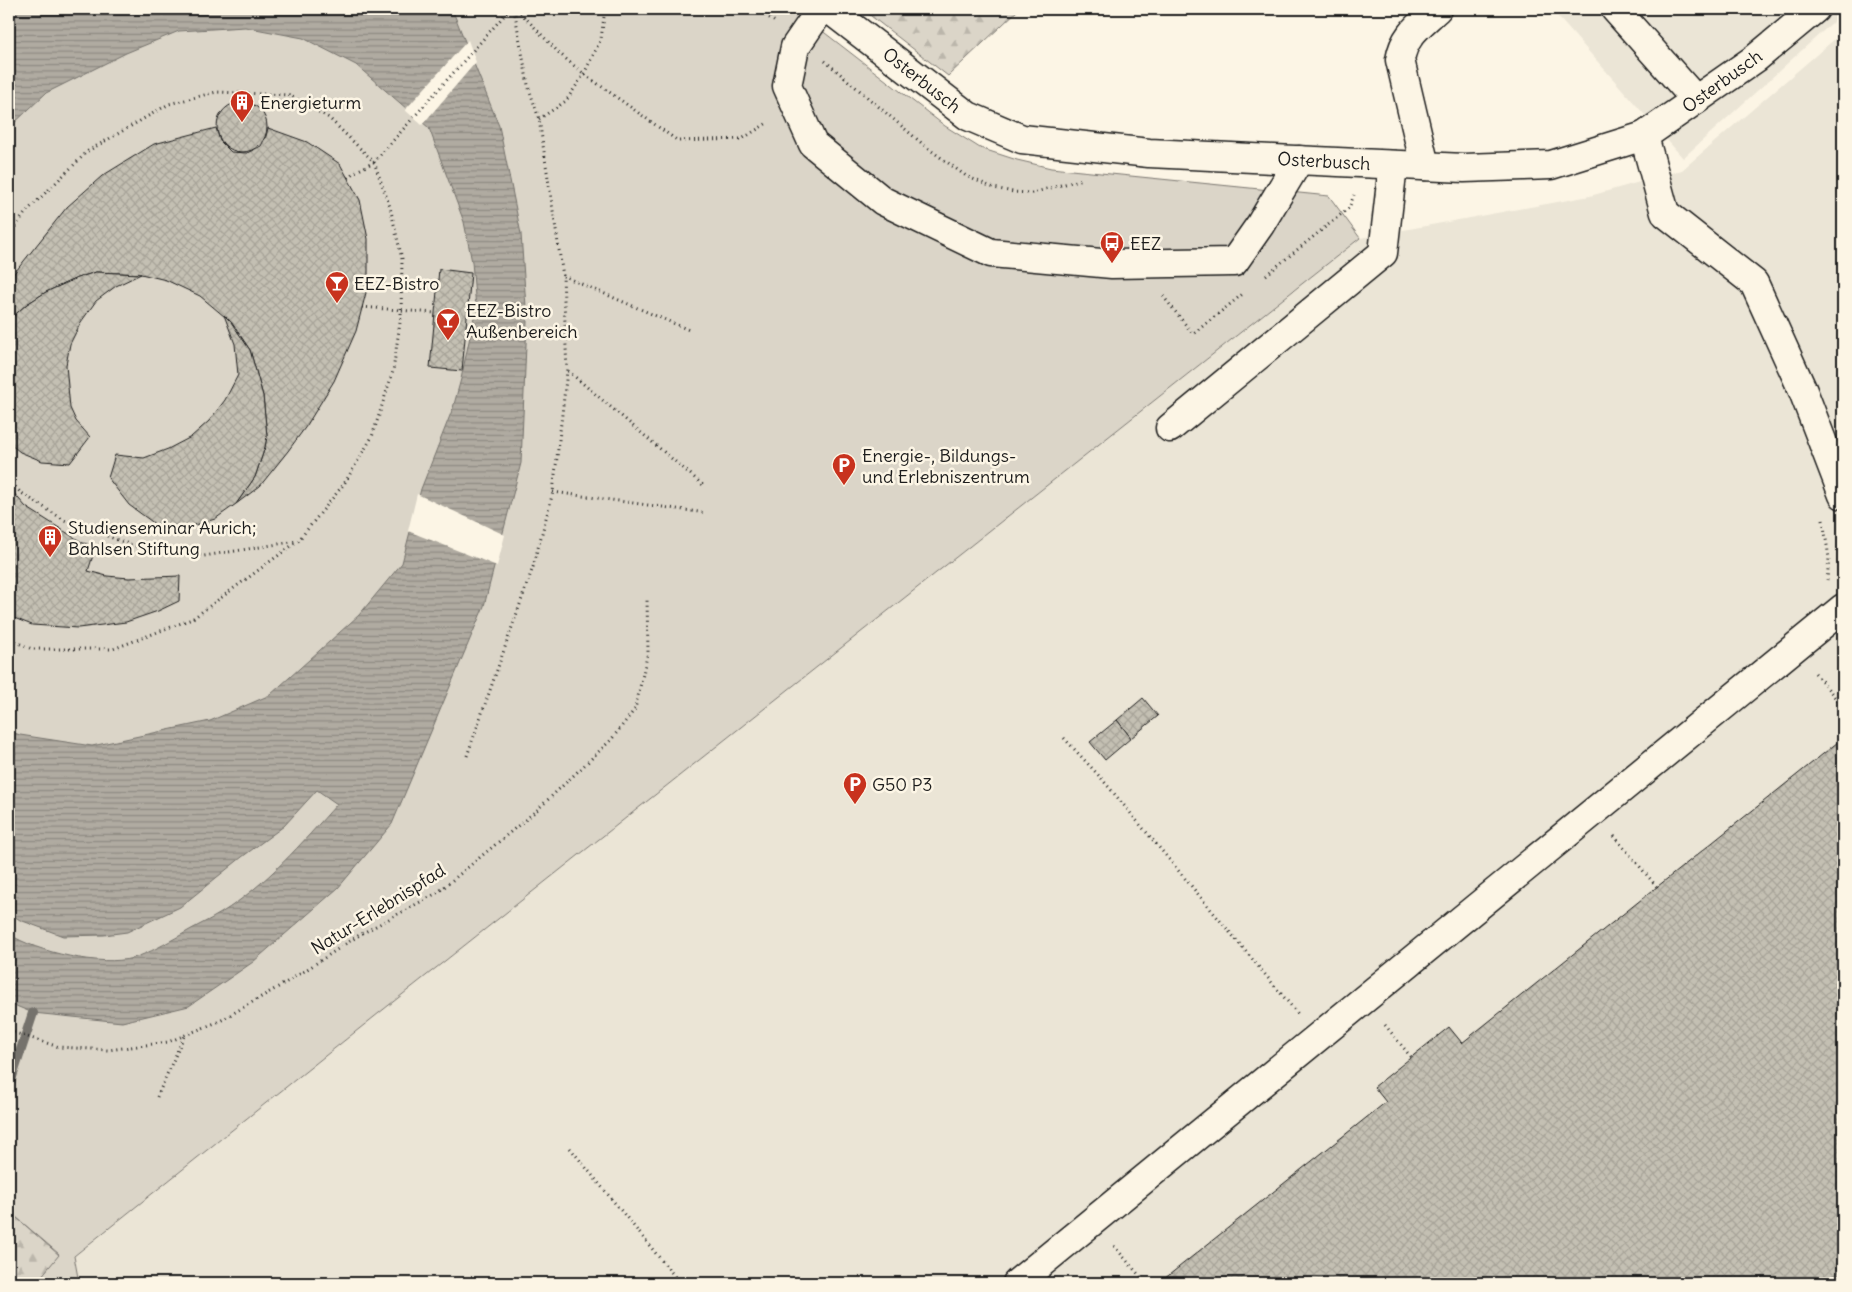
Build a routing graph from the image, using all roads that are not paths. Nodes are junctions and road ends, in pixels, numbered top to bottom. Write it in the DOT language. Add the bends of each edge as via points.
graph roads {
  1 [pos="821,9"];
  2 [pos="829,9"];
  3 [pos="1437,9"];
  4 [pos="1615,9"];
  5 [pos="1815,9"];
  6 [pos="1696,100"];
  7 [pos="1644,136"];
  8 [pos="1299,160"];
  9 [pos="1393,164"];
  10 [pos="1425,166"];
  11 [pos="1170,428"];
  12 [pos="1843,495"];
  13 [pos="1843,608"];
  14 [pos="1017,1283"];
  1 -- 8 [label="street" via="794,47 787,86 813,144 883,201 991,253 1112,264 1234,262"];
  2 -- 8 [label="street, Osterbusch" via="968,116 1022,139 1149,153"];
  3 -- 10 [label="street" via="1409,36 1402,47 1400,60"];
  4 -- 6 [label="street"];
  5 -- 6 [label="street, Osterbusch" via="1756,58"];
  6 -- 7 [label="street, Osterbusch"];
  7 -- 10 [label="street, Osterbusch" via="1551,164 1464,168"];
  7 -- 12 [label="street" via="1664,213 1754,284 1803,391"];
  8 -- 9 [label="street, Osterbusch"];
  9 -- 10 [label="street, Osterbusch"];
  9 -- 11 [label="street" via="1383,253"];
  13 -- 14 [label="street"];
}
